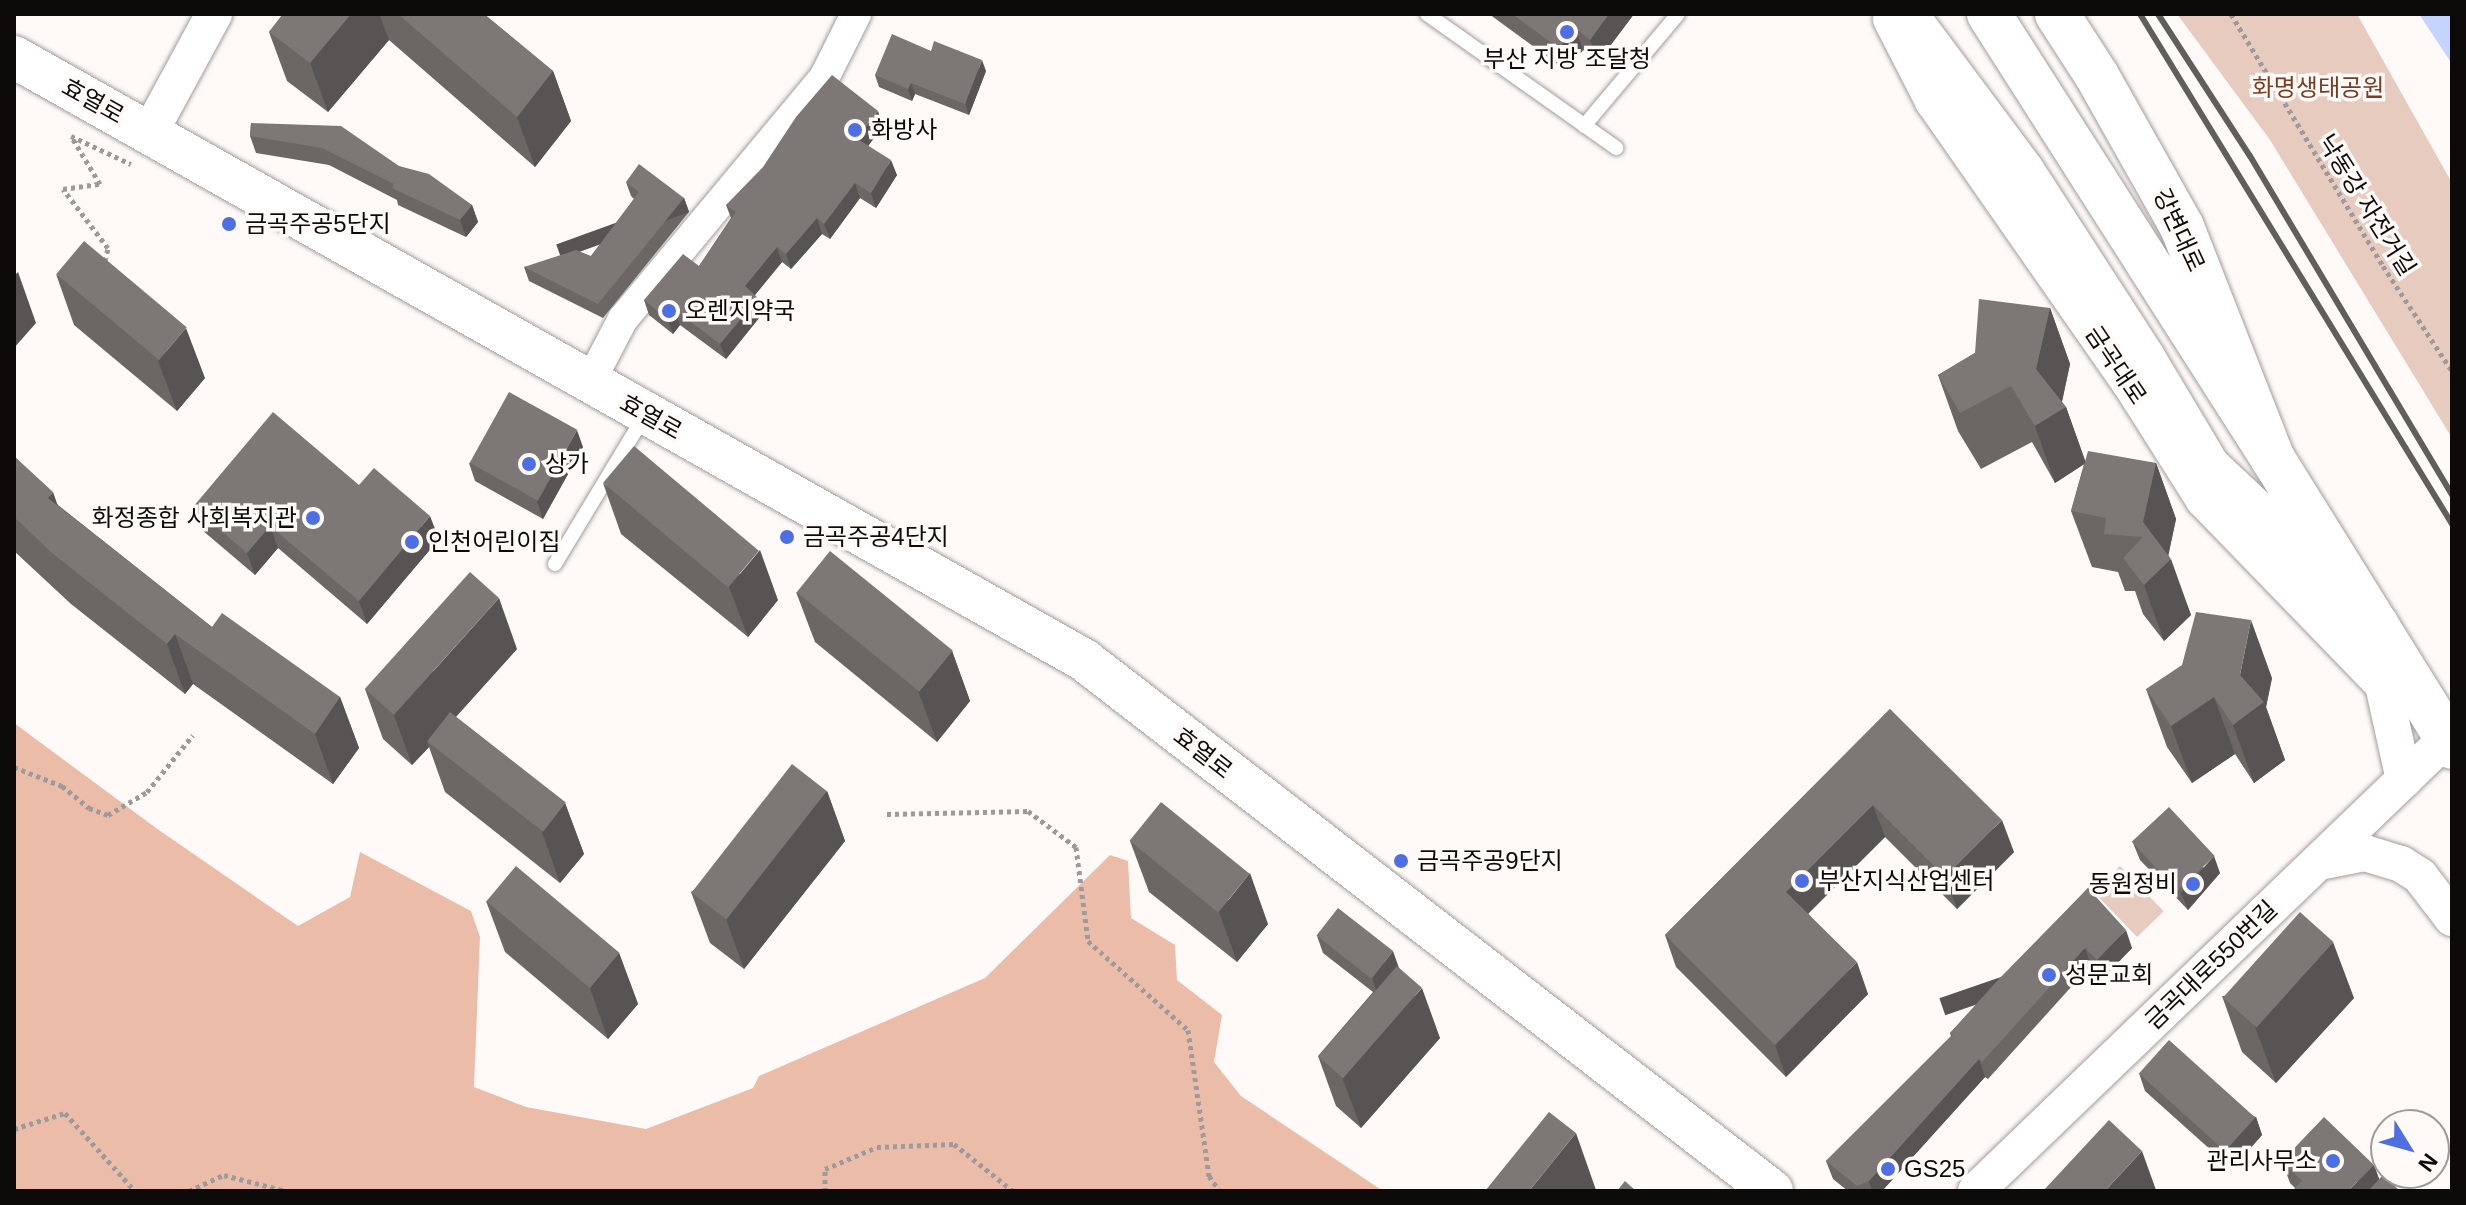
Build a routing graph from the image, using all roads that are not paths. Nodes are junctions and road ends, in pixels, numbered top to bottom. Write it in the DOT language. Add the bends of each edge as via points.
graph roads {
  1 [pos="214,14"];
  2 [pos="856,14"];
  3 [pos="1427,14"];
  4 [pos="1678,14"];
  5 [pos="1889,14"];
  6 [pos="1905,14"];
  7 [pos="1989,14"];
  8 [pos="2057,14"];
  9 [pos="14,57"];
  10 [pos="1584,126"];
  11 [pos="1616,148"];
  12 [pos="144,150"];
  13 [pos="590,382"];
  14 [pos="646,414"];
  15 [pos="2273,459"];
  16 [pos="555,564"];
  17 [pos="2377,625"];
  18 [pos="2383,685"];
  19 [pos="2444,734"];
  20 [pos="2404,780"];
  21 [pos="2319,862"];
  22 [pos="2452,918"];
  23 [pos="1772,1191"];
  24 [pos="1976,1191"];
  1 -- 12 [label="street"];
  2 -- 13 [label="street" via="824,78 623,319"];
  3 -- 10 [label="lane"];
  4 -- 10 [label="lane"];
  5 -- 18 [label="street, 금곡대로" via="1933,101 2130,383 2204,500"];
  6 -- 17 [label="main road" via="2022,171 2208,467"];
  7 -- 15 [label="main road"];
  8 -- 15 [label="main road, 강변대로" via="2182,227"];
  9 -- 12 [label="main road, 효열로"];
  10 -- 11 [label="lane"];
  12 -- 13 [label="main road, 효열로"];
  13 -- 14 [label="main road, 효열로"];
  14 -- 16 [label="lane"];
  14 -- 23 [label="main road, 효열로" via="1084,660"];
  15 -- 17 [label="main road"];
  17 -- 19 [label="main road"];
  18 -- 19 [label="street, 금곡대로"];
  18 -- 20 [label="street"];
  19 -- 20 [label="street, 금곡대로550번길"];
  20 -- 21 [label="street, 금곡대로550번길"];
  21 -- 22 [label="street" via="2365,853 2401,864 2420,876"];
  21 -- 24 [label="street, 금곡대로550번길"];
}
